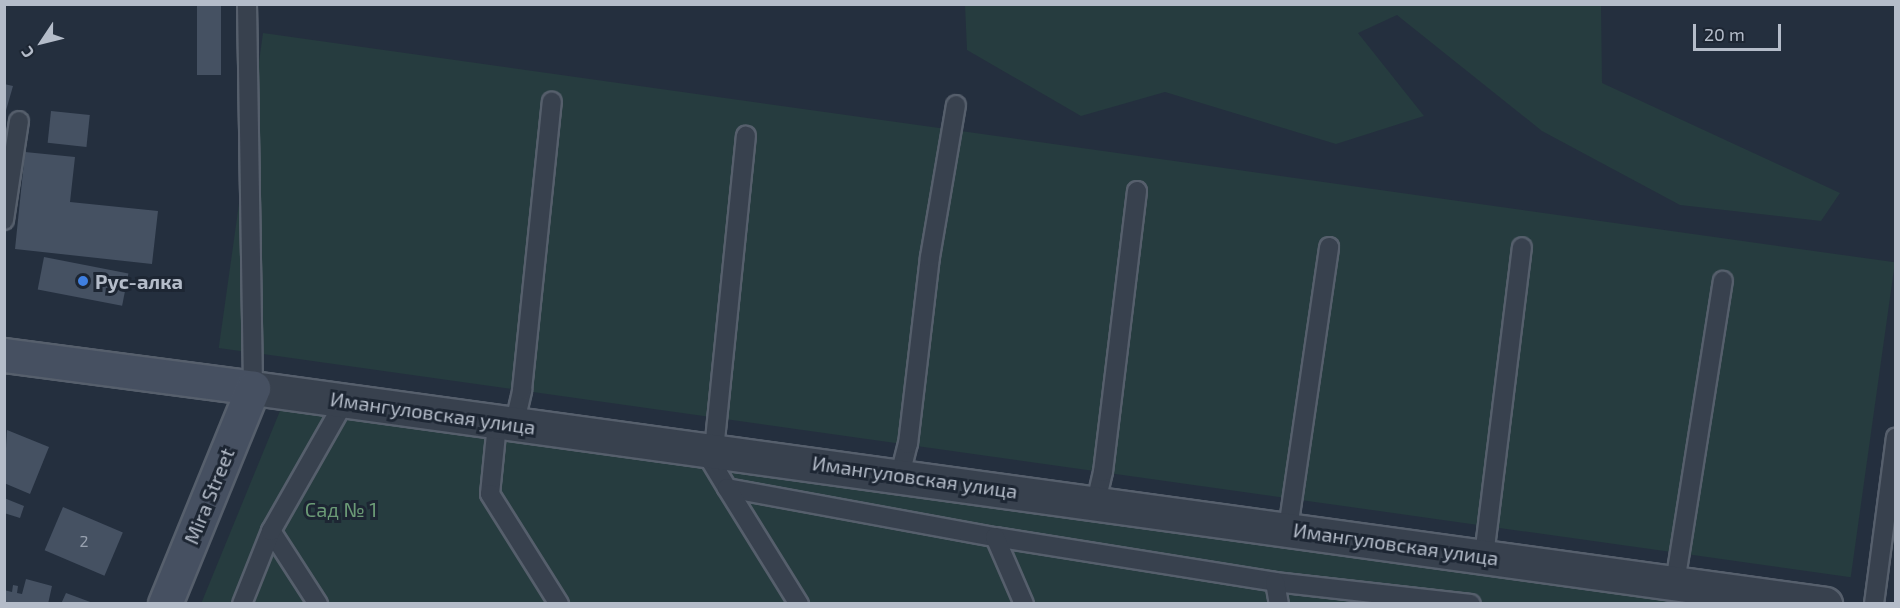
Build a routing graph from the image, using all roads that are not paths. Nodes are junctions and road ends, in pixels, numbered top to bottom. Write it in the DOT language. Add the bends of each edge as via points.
graph roads {
  1 [pos="247,4"];
  2 [pos="552,102"];
  3 [pos="956,105"];
  4 [pos="19,121"];
  5 [pos="746,136"];
  6 [pos="1137,191"];
  7 [pos="4,220"];
  8 [pos="1329,247"];
  9 [pos="1522,247"];
  10 [pos="1723,281"];
  11 [pos="4,355"];
  12 [pos="253,388"];
  13 [pos="346,399"];
  14 [pos="506,425"];
  15 [pos="1896,437"];
  16 [pos="709,449"];
  17 [pos="900,475"];
  18 [pos="727,488"];
  19 [pos="1095,502"];
  20 [pos="1288,529"];
  21 [pos="271,531"];
  22 [pos="995,537"];
  23 [pos="1484,556"];
  24 [pos="1275,582"];
  25 [pos="1675,583"];
  26 [pos="165,603"];
  27 [pos="243,603"];
  28 [pos="318,603"];
  29 [pos="559,603"];
  30 [pos="799,603"];
  31 [pos="1024,603"];
  32 [pos="1279,603"];
  33 [pos="1471,603"];
  34 [pos="1825,603"];
  35 [pos="1874,603"];
  1 -- 12 [label="lane"];
  2 -- 14 [label="lane" via="522,390"];
  3 -- 17 [label="lane" via="930,257 908,444"];
  4 -- 7 [label="lane"];
  5 -- 16 [label="lane"];
  6 -- 19 [label="lane" via="1103,472"];
  8 -- 20 [label="lane"];
  9 -- 23 [label="lane"];
  10 -- 25 [label="lane"];
  11 -- 12 [label="main road, Имангуловская улица"];
  12 -- 13 [label="street, Имангуловская улица"];
  12 -- 26 [label="main road, Mira Street"];
  13 -- 14 [label="street, Имангуловская улица"];
  13 -- 21 [label="lane"];
  14 -- 16 [label="street, Имангуловская улица"];
  14 -- 29 [label="lane" via="490,494"];
  15 -- 35 [label="lane"];
  16 -- 17 [label="street, Имангуловская улица"];
  16 -- 18 [label="lane"];
  17 -- 19 [label="street, Имангуловская улица"];
  18 -- 22 [label="lane"];
  18 -- 30 [label="lane"];
  19 -- 20 [label="street, Имангуловская улица"];
  20 -- 23 [label="street, Имангуловская улица"];
  21 -- 27 [label="lane"];
  21 -- 28 [label="lane"];
  22 -- 24 [label="lane"];
  22 -- 31 [label="lane"];
  23 -- 25 [label="street, Имангуловская улица"];
  24 -- 32 [label="lane"];
  24 -- 33 [label="lane"];
  25 -- 34 [label="street, Имангуловская улица"];
}
